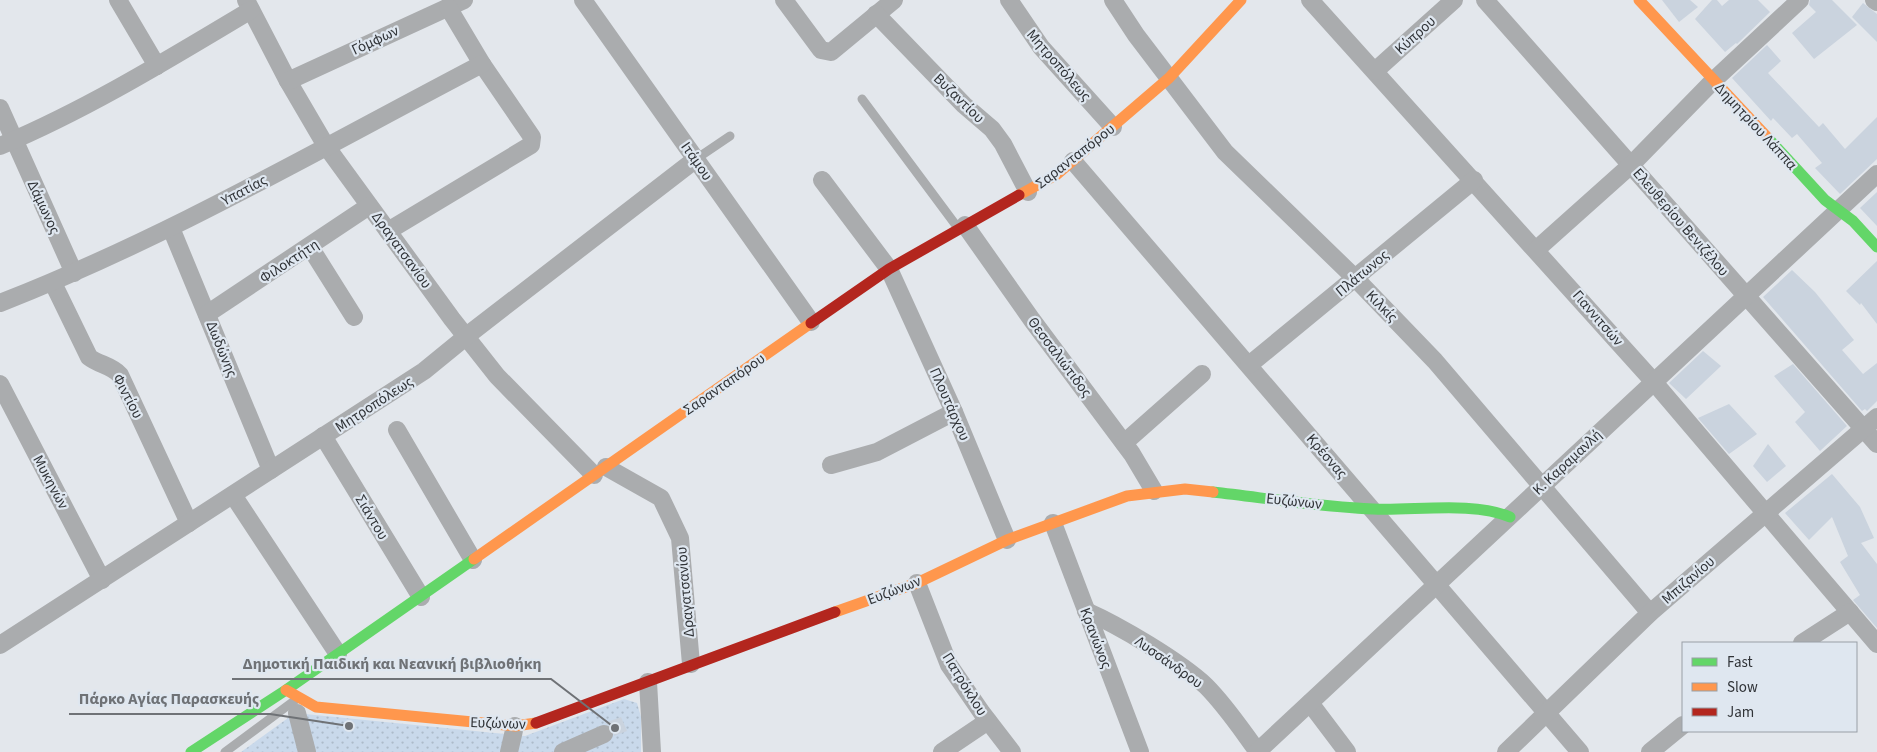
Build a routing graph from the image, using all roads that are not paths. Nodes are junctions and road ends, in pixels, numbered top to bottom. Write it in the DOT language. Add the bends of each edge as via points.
graph roads {
  1 [pos="118,0"];
  2 [pos="583,0"];
  3 [pos="784,0"];
  4 [pos="1009,0"];
  5 [pos="1113,0"];
  6 [pos="1241,0"];
  7 [pos="1310,0"];
  8 [pos="1454,0"];
  9 [pos="1485,0"];
  10 [pos="1639,0"];
  11 [pos="1800,0"];
  12 [pos="456,3"];
  13 [pos="248,5"];
  14 [pos="883,5"];
  15 [pos="482,64"];
  16 [pos="157,66"];
  17 [pos="1375,71"];
  18 [pos="1169,78"];
  19 [pos="1714,80"];
  20 [pos="288,81"];
  21 [pos="862,99"];
  22 [pos="0,108"];
  23 [pos="1113,127"];
  24 [pos="730,136"];
  25 [pos="7,143"];
  26 [pos="326,146"];
  27 [pos="696,159"];
  28 [pos="1072,161"];
  29 [pos="1631,165"];
  30 [pos="1877,174"];
  31 [pos="822,180"];
  32 [pos="1474,180"];
  33 [pos="1028,192"];
  34 [pos="369,206"];
  35 [pos="1838,210"];
  36 [pos="961,226"];
  37 [pos="171,228"];
  38 [pos="388,231"];
  39 [pos="310,247"];
  40 [pos="1877,247"];
  41 [pos="1537,249"];
  42 [pos="890,269"];
  43 [pos="74,273"];
  44 [pos="1356,279"];
  45 [pos="53,283"];
  46 [pos="1745,296"];
  47 [pos="0,303"];
  48 [pos="207,314"];
  49 [pos="354,317"];
  50 [pos="811,322"];
  51 [pos="466,337"];
  52 [pos="1249,365"];
  53 [pos="1202,374"];
  54 [pos="1653,381"];
  55 [pos="0,384"];
  56 [pos="954,412"];
  57 [pos="1877,416"];
  58 [pos="1863,429"];
  59 [pos="397,430"];
  60 [pos="323,436"];
  61 [pos="1124,443"];
  62 [pos="1877,444"];
  63 [pos="831,465"];
  64 [pos="272,470"];
  65 [pos="600,471"];
  66 [pos="1543,485"];
  67 [pos="1154,491"];
  68 [pos="232,495"];
  69 [pos="1372,509"];
  70 [pos="1766,513"];
  71 [pos="1510,517"];
  72 [pos="189,523"];
  73 [pos="1053,523"];
  74 [pos="1007,540"];
  75 [pos="473,560"];
  76 [pos="102,580"];
  77 [pos="917,583"];
  78 [pos="1438,585"];
  79 [pos="421,597"];
  80 [pos="1086,611"];
  81 [pos="1850,612"];
  82 [pos="1650,613"];
  83 [pos="1804,642"];
  84 [pos="1877,644"];
  85 [pos="0,645"];
  86 [pos="338,654"];
  87 [pos="691,664"];
  88 [pos="648,682"];
  89 [pos="286,690"];
  90 [pos="1310,703"];
  91 [pos="298,706"];
  92 [pos="1548,713"];
  93 [pos="988,721"];
  94 [pos="515,726"];
  95 [pos="1682,726"];
  96 [pos="604,734"];
  97 [pos="191,752"];
  98 [pos="225,752"];
  99 [pos="306,752"];
  100 [pos="509,752"];
  101 [pos="563,752"];
  102 [pos="652,752"];
  103 [pos="942,752"];
  104 [pos="1012,752"];
  105 [pos="1140,752"];
  106 [pos="1258,752"];
  107 [pos="1348,752"];
  108 [pos="1506,752"];
  109 [pos="1580,752"];
  110 [pos="1650,752"];
  1 -- 16 [label="street"];
  2 -- 27 [label="street, Ιτάμου"];
  3 -- 14 [label="street" via="821,50 832,52"];
  4 -- 23 [label="street, Μητροπόλεως" via="1041,47"];
  5 -- 18 [label="street, Κιλκίς"];
  6 -- 18 [label="street, Σαρανταπόρου"];
  7 -- 17 [label="street, Γιαννιτσών"];
  8 -- 17 [label="street, Κύπρου"];
  9 -- 29 [label="street, Ελευθερίου Βενιζέλου"];
  10 -- 19 [label="street, Δημητρίου Λάππα"];
  11 -- 19 [label="street"];
  12 -- 15 [label="street"];
  12 -- 20 [label="street, Γόμφων"];
  13 -- 16 [label="street"];
  13 -- 20 [label="street, Δραγατσανίου"];
  14 -- 33 [label="street, Βυζαντίου" via="964,105 992,129"];
  15 -- 26 [label="street, Υπατίας"];
  15 -- 38 [label="street" via="532,137 531,145"];
  16 -- 25 [label="street"];
  17 -- 32 [label="street, Γιαννιτσών"];
  18 -- 23 [label="street, Σαρανταπόρου"];
  18 -- 44 [label="street, Κιλκίς" via="1225,152"];
  19 -- 29 [label="street"];
  19 -- 35 [label="street, Δημητρίου Λάππα" via="1825,200"];
  20 -- 26 [label="street, Δραγατσανίου"];
  21 -- 36 [label="lane, Θεσσαλιώτιδος"];
  22 -- 25 [label="street, Δάμωνος"];
  23 -- 28 [label="street, Σαρανταπόρου"];
  24 -- 27 [label="lane, Μητροπόλεως"];
  25 -- 43 [label="street, Δάμωνος"];
  26 -- 34 [label="street, Δραγατσανίου"];
  26 -- 37 [label="street, Υπατίας"];
  27 -- 50 [label="street, Ιτάμου"];
  27 -- 51 [label="street, Μητροπόλεως"];
  28 -- 33 [label="street, Σαρανταπόρου"];
  28 -- 52 [label="street, Κρέσνας"];
  29 -- 41 [label="street"];
  29 -- 46 [label="street, Ελευθερίου Βενιζέλου"];
  30 -- 35 [label="street, Κ. Καραμανλή"];
  31 -- 42 [label="street, Πλουτάρχου"];
  32 -- 41 [label="street, Γιαννιτσών"];
  32 -- 44 [label="street, Πλάτωνος"];
  33 -- 36 [label="street, Σαρανταπόρου"];
  34 -- 38 [label="street, Δραγατσανίου"];
  34 -- 39 [label="street, Φιλοκτήτη"];
  35 -- 40 [label="street, Δημητρίου Λάππα"];
  35 -- 46 [label="street, Κ. Καραμανλή"];
  36 -- 42 [label="street, Σαρανταπόρου"];
  36 -- 61 [label="street, Θεσσαλιώτιδος"];
  37 -- 43 [label="street, Υπατίας"];
  37 -- 48 [label="street, Δωδώνης"];
  38 -- 51 [label="street, Δραγατσανίου"];
  39 -- 48 [label="street, Φιλοκτήτη"];
  39 -- 49 [label="street"];
  41 -- 54 [label="street, Γιαννιτσών"];
  42 -- 50 [label="street, Σαρανταπόρου"];
  42 -- 56 [label="street, Πλουτάρχου"];
  43 -- 45 [label="street, Υπατίας"];
  44 -- 52 [label="street, Πλάτωνος"];
  44 -- 66 [label="street, Κιλκίς" via="1430,356"];
  45 -- 47 [label="street, Υπατίας"];
  45 -- 72 [label="street, Φιντίου" via="89,356 120,375"];
  46 -- 54 [label="street, Κ. Καραμανλή"];
  46 -- 58 [label="street, Ελευθερίου Βενιζέλου"];
  48 -- 64 [label="street, Δωδώνης"];
  50 -- 65 [label="street, Σαρανταπόρου"];
  51 -- 60 [label="street, Μητροπόλεως" via="401,388"];
  51 -- 65 [label="street, Δραγατσανίου" via="504,383"];
  52 -- 69 [label="street, Κρέσνας"];
  53 -- 61 [label="street"];
  54 -- 66 [label="street, Κ. Καραμανλή"];
  54 -- 70 [label="street, Γιαννιτσών"];
  55 -- 76 [label="street, Μυκηνών"];
  56 -- 63 [label="street" via="877,452"];
  56 -- 74 [label="street, Πλουτάρχου"];
  57 -- 58 [label="street, Μπιζανίου"];
  58 -- 62 [label="street, Ελευθερίου Βενιζέλου"];
  58 -- 70 [label="street, Μπιζανίου"];
  59 -- 75 [label="street"];
  60 -- 64 [label="street, Μητροπόλεως"];
  60 -- 79 [label="street, Σιάντου"];
  61 -- 67 [label="street, Θεσσαλιώτιδος"];
  64 -- 68 [label="street, Μητροπόλεως"];
  65 -- 75 [label="street, Σαρανταπόρου"];
  65 -- 87 [label="street, Δραγατσανίου" via="661,498 680,538"];
  66 -- 71 [label="street, Κ. Καραμανλή"];
  66 -- 82 [label="street, Κιλκίς"];
  67 -- 69 [label="street, Ευζώνων" via="1185,489"];
  67 -- 73 [label="street, Ευζώνων" via="1127,496"];
  68 -- 72 [label="street, Μητροπόλεως"];
  68 -- 86 [label="street"];
  69 -- 71 [label="street, Ευζώνων" via="1480,508"];
  69 -- 78 [label="street, Κρέσνας"];
  70 -- 81 [label="street, Γιαννιτσών"];
  70 -- 82 [label="street, Μπιζανίου"];
  71 -- 78 [label="street, Κ. Καραμανλή"];
  72 -- 76 [label="street, Μητροπόλεως"];
  73 -- 74 [label="street, Ευζώνων"];
  73 -- 80 [label="street, Κρανώνος"];
  74 -- 77 [label="street, Ευζώνων"];
  75 -- 79 [label="street, Σαρανταπόρου"];
  76 -- 85 [label="street, Μητροπόλεως"];
  77 -- 87 [label="street, Ευζώνων"];
  77 -- 93 [label="street, Πατρόκλου" via="949,664"];
  78 -- 90 [label="street, Κ. Καραμανλή"];
  78 -- 92 [label="street, Κρέσνας"];
  79 -- 86 [label="street, Σαρανταπόρου"];
  80 -- 105 [label="street, Κρανώνος"];
  80 -- 106 [label="street, Λυσσάνδρου" via="1195,677 1229,713"];
  81 -- 83 [label="street"];
  81 -- 84 [label="street, Γιαννιτσών"];
  82 -- 92 [label="street, Μπιζανίου"];
  86 -- 89 [label="street, Σαρανταπόρου"];
  87 -- 88 [label="street, Ευζώνων"];
  88 -- 94 [label="street, Ευζώνων" via="530,726"];
  88 -- 102 [label="street"];
  89 -- 91 [label="street, Ευζώνων"];
  89 -- 97 [label="street, Σαρανταπόρου"];
  90 -- 106 [label="street, Κ. Καραμανλή"];
  90 -- 107 [label="street"];
  91 -- 94 [label="street, Ευζώνων"];
  91 -- 98 [label="lane"];
  91 -- 99 [label="street"];
  92 -- 108 [label="street, Μπιζανίου"];
  92 -- 109 [label="street, Κρέσνας"];
  93 -- 103 [label="street"];
  93 -- 104 [label="street, Πατρόκλου"];
  94 -- 100 [label="street"];
  95 -- 110 [label="street"];
  96 -- 101 [label="street"];
}
